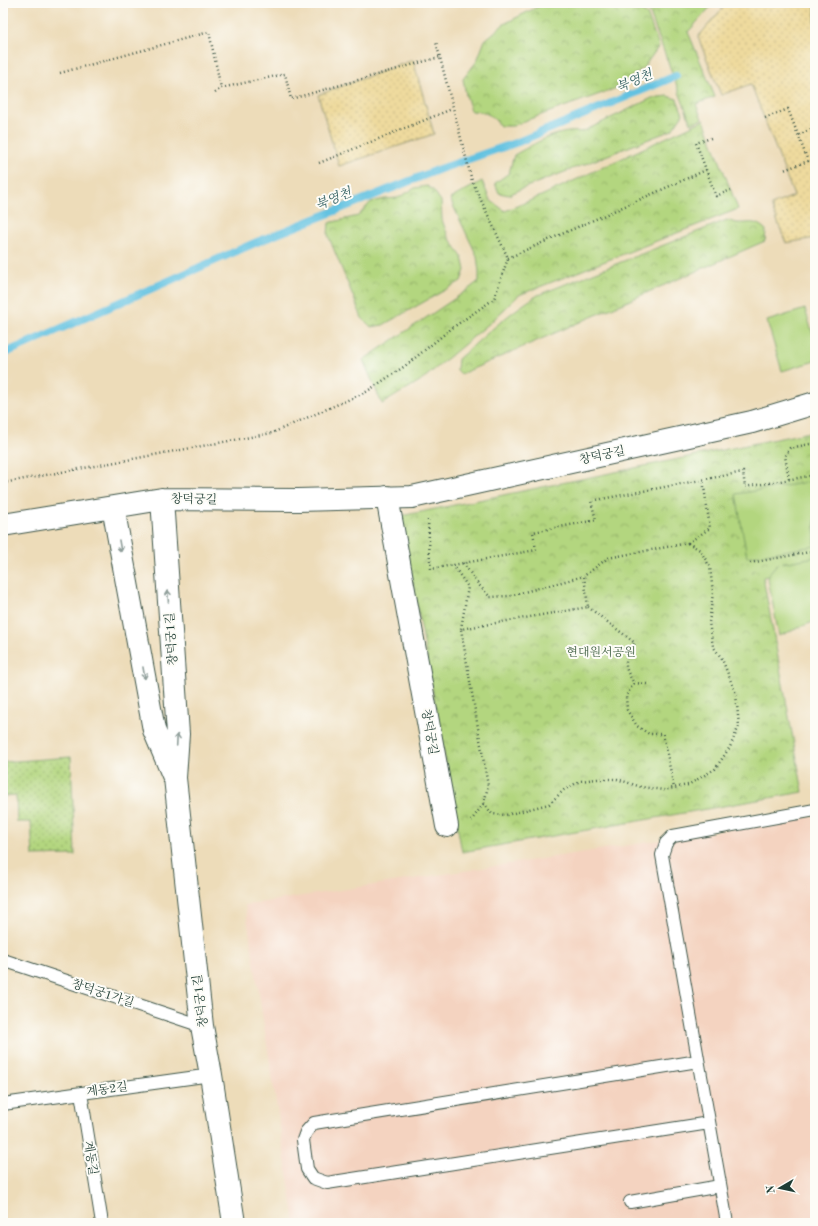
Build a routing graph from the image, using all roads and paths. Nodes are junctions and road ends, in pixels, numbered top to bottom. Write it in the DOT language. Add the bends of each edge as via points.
graph roads {
  1 [pos="436,42"];
  2 [pos="440,57"];
  3 [pos="60,73"];
  4 [pos="221,88"];
  5 [pos="214,93"];
  6 [pos="452,109"];
  7 [pos="765,118"];
  8 [pos="815,127"];
  9 [pos="798,135"];
  10 [pos="711,138"];
  11 [pos="319,163"];
  12 [pos="706,170"];
  13 [pos="784,170"];
  14 [pos="731,190"];
  15 [pos="508,258"];
  16 [pos="815,403"];
  17 [pos="815,443"];
  18 [pos="815,475"];
  19 [pos="789,479"];
  20 [pos="703,480"];
  21 [pos="3,483"];
  22 [pos="427,493"];
  23 [pos="387,498"];
  24 [pos="162,499"];
  25 [pos="113,507"];
  26 [pos="3,525"];
  27 [pos="688,543"];
  28 [pos="815,550"];
  29 [pos="463,563"];
  30 [pos="750,563"];
  31 [pos="453,565"];
  32 [pos="584,576"];
  33 [pos="588,607"];
  34 [pos="461,629"];
  35 [pos="634,683"];
  36 [pos="647,684"];
  37 [pos="175,778"];
  38 [pos="674,788"];
  39 [pos="815,810"];
  40 [pos="447,826"];
  41 [pos="3,960"];
  42 [pos="202,1026"];
  43 [pos="698,1061"];
  44 [pos="212,1075"];
  45 [pos="81,1093"];
  46 [pos="3,1104"];
  47 [pos="709,1123"];
  48 [pos="720,1186"];
  49 [pos="630,1202"];
  50 [pos="102,1223"];
  51 [pos="234,1223"];
  52 [pos="727,1223"];
  1 -- 2 [label="path"];
  2 -- 4 [label="path" via="291,99 285,74"];
  2 -- 6 [label="path"];
  3 -- 4 [label="path" via="209,32"];
  4 -- 5 [label="path"];
  6 -- 11 [label="path"];
  6 -- 15 [label="path" via="472,181"];
  7 -- 9 [label="path" via="788,109"];
  8 -- 9 [label="path"];
  9 -- 13 [label="path" via="808,161"];
  10 -- 12 [label="path" via="696,143"];
  12 -- 14 [label="path" via="716,196"];
  12 -- 15 [label="path"];
  15 -- 21 [label="path" via="494,299 366,392 272,433"];
  16 -- 22 [label="street, 창덕궁길" via="752,422"];
  17 -- 19 [label="path" via="790,448 785,456"];
  18 -- 19 [label="path"];
  19 -- 20 [label="path" via="745,487 743,472"];
  20 -- 27 [label="path" via="710,528"];
  20 -- 29 [label="path" via="591,501 596,520 533,532 536,550"];
  22 -- 23 [label="street, 창덕궁길" via="412,497"];
  22 -- 31 [label="path" via="432,569"];
  23 -- 24 [label="street, 창덕궁길"];
  23 -- 40 [label="street, 창덕궁길"];
  24 -- 25 [label="street, 창덕궁길"];
  37 -- 24 [label="street, 창덕궁1길, one-way" via="178,734"];
  25 -- 26 [label="street, 창덕궁길"];
  25 -- 37 [label="street, 창덕궁1길, one-way" via="154,730"];
  27 -- 32 [label="path" via="608,558"];
  27 -- 38 [label="path" via="700,550 710,567 714,593 709,623 713,646 722,659 736,694 739,726 730,747 715,769 688,785"];
  28 -- 30 [label="path"];
  29 -- 31 [label="path"];
  29 -- 32 [label="path" via="490,597 509,596"];
  31 -- 34 [label="path" via="468,587"];
  32 -- 33 [label="path"];
  33 -- 34 [label="path"];
  33 -- 35 [label="path" via="635,643 626,658 626,671"];
  34 -- 38 [label="path" via="488,786 484,803 492,814 506,815 549,804 564,790 580,781 597,778 617,779 641,787 664,790"];
  35 -- 36 [label="path"];
  35 -- 38 [label="path" via="626,696 627,710 637,726 649,734 663,734"];
  37 -- 42 [label="street, 창덕궁1길"];
  39 -- 43 [label="lane" via="673,836 666,843 662,855"];
  41 -- 42 [label="lane, 창덕궁1가길"];
  42 -- 44 [label="street, 창덕궁1길"];
  43 -- 47 [label="lane"];
  43 -- 47 [label="lane" via="314,1123 303,1140 307,1169 313,1178 326,1183"];
  44 -- 45 [label="lane, 계동2길"];
  44 -- 51 [label="street, 창덕궁1길"];
  45 -- 46 [label="lane, 계동2길"];
  45 -- 50 [label="lane, 계동길"];
  47 -- 48 [label="lane"];
  48 -- 49 [label="lane"];
  48 -- 52 [label="lane"];
}
